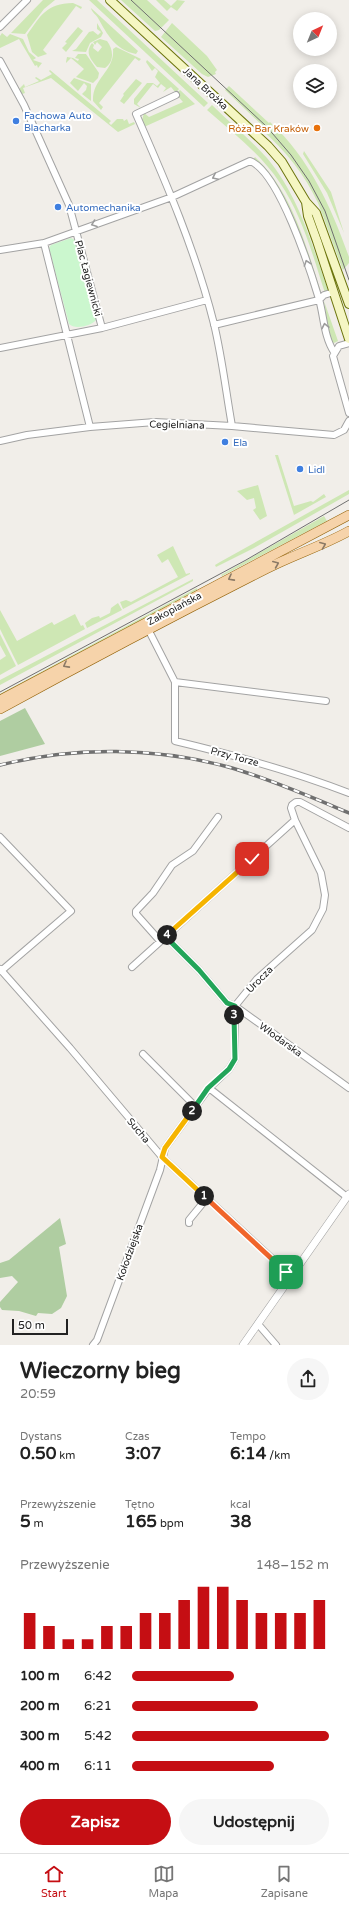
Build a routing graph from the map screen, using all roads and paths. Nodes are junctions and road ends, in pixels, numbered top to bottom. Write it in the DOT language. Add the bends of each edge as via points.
graph roads {
  1 [pos="27,0"];
  2 [pos="110,0"];
  3 [pos="0,27"];
  4 [pos="0,62"];
  5 [pos="176,95"];
  6 [pos="172,197"];
  7 [pos="306,202"];
  8 [pos="76,231"];
  9 [pos="44,243"];
  10 [pos="0,250"];
  11 [pos="334,292"];
  12 [pos="207,300"];
  13 [pos="319,300"];
  14 [pos="349,304"];
  15 [pos="214,325"];
  16 [pos="102,328"];
  17 [pos="67,333"];
  18 [pos="349,339"];
  19 [pos="349,342"];
  20 [pos="0,348"];
  21 [pos="334,352"];
  22 [pos="349,413"];
  23 [pos="349,421"];
  24 [pos="232,426"];
  25 [pos="90,427"];
  26 [pos="0,441"];
  27 [pos="349,515"];
  28 [pos="349,531"];
  29 [pos="148,629"];
  30 [pos="175,682"];
  31 [pos="0,700"];
  32 [pos="326,701"];
  33 [pos="0,709"];
  34 [pos="349,793"];
  35 [pos="218,817"];
  36 [pos="295,820"];
  37 [pos="349,828"];
  38 [pos="0,837"];
  39 [pos="163,939"];
  40 [pos="132,966"];
  41 [pos="1,970"];
  42 [pos="235,1006"];
  43 [pos="143,1054"];
  44 [pos="208,1088"];
  45 [pos="349,1088"];
  46 [pos="195,1106"];
  47 [pos="162,1157"];
  48 [pos="348,1196"];
  49 [pos="207,1198"];
  50 [pos="188,1222"];
  51 [pos="292,1277"];
  52 [pos="258,1324"];
  53 [pos="93,1345"];
  54 [pos="243,1345"];
  55 [pos="276,1345"];
  1 -- 3 [label="street"];
  2 -- 7 [label="main road, Jana Brożka" via="268,146 292,176"];
  4 -- 8 [label="street" via="24,105 69,205"];
  5 -- 6 [label="street" via="136,114"];
  6 -- 8 [label="street, one-way"];
  6 -- 12 [label="street"];
  13 -- 6 [label="street, one-way" via="282,200 261,168 250,161"];
  7 -- 11 [label="main road, Jana Brożka" via="308,216"];
  7 -- 14 [label="main road, Jana Brożka" via="316,213"];
  8 -- 9 [label="street, Plac Łagiewnicki"];
  8 -- 16 [label="street, Plac Łagiewnicki"];
  9 -- 10 [label="street, Plac Łagiewnicki"];
  9 -- 17 [label="street"];
  11 -- 13 [label="street" via="324,295"];
  11 -- 18 [label="main road, Jana Brożka"];
  12 -- 15 [label="street"];
  12 -- 16 [label="street"];
  13 -- 15 [label="street"];
  21 -- 13 [label="street, one-way" via="329,344"];
  15 -- 24 [label="street"];
  16 -- 17 [label="street, Plac Łagiewnicki"];
  17 -- 20 [label="street, Plac Łagiewnicki"];
  17 -- 25 [label="street"];
  19 -- 21 [label="street" via="339,346"];
  21 -- 22 [label="street" via="333,359"];
  23 -- 24 [label="street, Cegielniana" via="344,430 334,435"];
  24 -- 25 [label="street, Cegielniana" via="155,422"];
  25 -- 26 [label="street, Cegielniana"];
  27 -- 31 [label="main road, Zakopiańska, one-way"];
  29 -- 28 [label="main road, Zakopiańska, one-way" via="268,568"];
  29 -- 30 [label="street"];
  29 -- 33 [label="main road, Zakopiańska"];
  30 -- 32 [label="street"];
  30 -- 34 [label="street, Przy Torze" via="175,741 248,759"];
  35 -- 39 [label="street, Włodarska" via="193,851 172,865 153,893 136,911 136,914"];
  36 -- 37 [label="street, Urocza" via="291,808 294,802 300,802"];
  36 -- 39 [label="street"];
  36 -- 42 [label="street, Urocza" via="321,873 323,910 312,930 257,979"];
  38 -- 41 [label="street" via="71,911"];
  39 -- 40 [label="street"];
  39 -- 42 [label="street, Włodarska" via="199,970 227,1003"];
  41 -- 47 [label="street, Sucha"];
  42 -- 44 [label="street" via="235,1059 229,1069"];
  42 -- 45 [label="street, Włodarska"];
  43 -- 46 [label="street"];
  44 -- 46 [label="street"];
  44 -- 48 [label="street"];
  46 -- 47 [label="street" via="165,1148"];
  47 -- 49 [label="street, Sucha"];
  47 -- 53 [label="street, Kołodziejska" via="97,1340"];
  48 -- 51 [label="street"];
  49 -- 50 [label="street"];
  49 -- 51 [label="street, Sucha"];
  51 -- 52 [label="street"];
  52 -- 54 [label="street"];
  52 -- 55 [label="street"];
}
